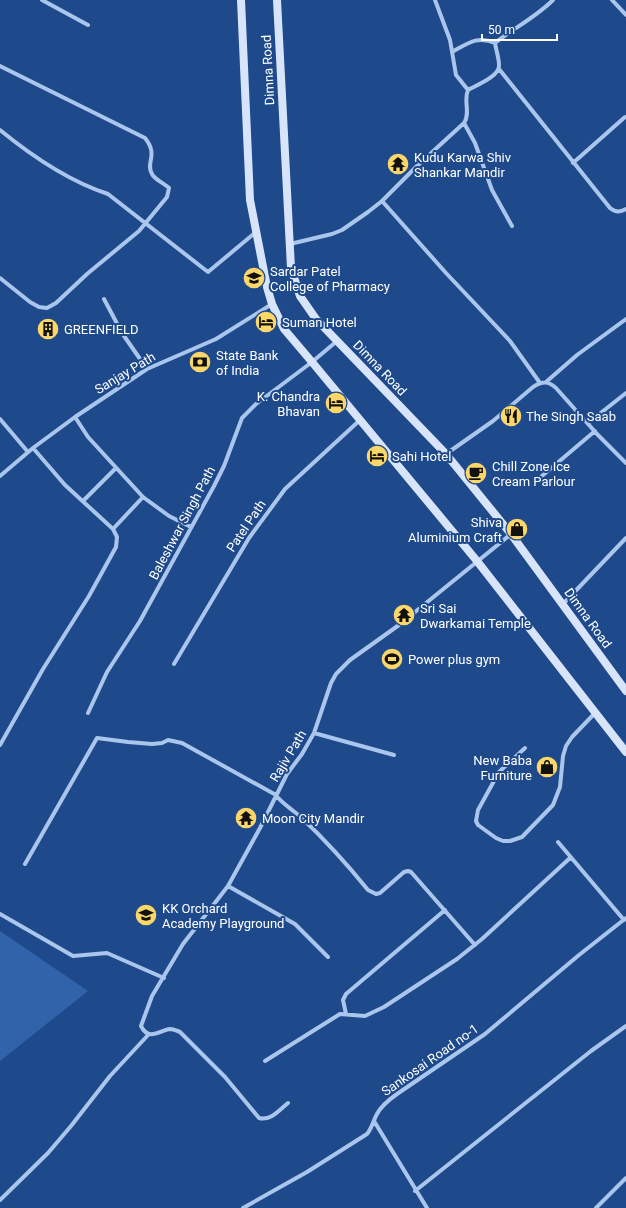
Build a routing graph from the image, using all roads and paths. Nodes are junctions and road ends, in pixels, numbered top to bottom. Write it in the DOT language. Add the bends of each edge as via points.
graph roads {
  1 [pos="42,0"];
  2 [pos="241,0"];
  3 [pos="277,0"];
  4 [pos="435,0"];
  5 [pos="553,0"];
  6 [pos="612,0"];
  7 [pos="626,15"];
  8 [pos="88,25"];
  9 [pos="495,43"];
  10 [pos="452,52"];
  11 [pos="0,66"];
  12 [pos="499,69"];
  13 [pos="468,90"];
  14 [pos="625,117"];
  15 [pos="464,124"];
  16 [pos="0,130"];
  17 [pos="573,163"];
  18 [pos="382,201"];
  19 [pos="626,208"];
  20 [pos="146,223"];
  21 [pos="512,226"];
  22 [pos="256,232"];
  23 [pos="290,244"];
  24 [pos="0,278"];
  25 [pos="104,299"];
  26 [pos="272,304"];
  27 [pos="626,320"];
  28 [pos="337,341"];
  29 [pos="312,362"];
  30 [pos="147,369"];
  31 [pos="540,382"];
  32 [pos="546,382"];
  33 [pos="626,393"];
  34 [pos="75,417"];
  35 [pos="0,418"];
  36 [pos="360,420"];
  37 [pos="588,423"];
  38 [pos="595,431"];
  39 [pos="33,448"];
  40 [pos="28,452"];
  41 [pos="446,454"];
  42 [pos="626,463"];
  43 [pos="116,468"];
  44 [pos="0,475"];
  45 [pos="536,481"];
  46 [pos="143,497"];
  47 [pos="83,501"];
  48 [pos="191,527"];
  49 [pos="112,529"];
  50 [pos="511,534"];
  51 [pos="626,538"];
  52 [pos="477,561"];
  53 [pos="563,604"];
  54 [pos="174,664"];
  55 [pos="626,691"];
  56 [pos="88,712"];
  57 [pos="595,714"];
  58 [pos="314,734"];
  59 [pos="0,745"];
  60 [pos="524,748"];
  61 [pos="626,752"];
  62 [pos="394,754"];
  63 [pos="277,797"];
  64 [pos="558,842"];
  65 [pos="570,858"];
  66 [pos="25,864"];
  67 [pos="229,887"];
  68 [pos="445,910"];
  69 [pos="0,914"];
  70 [pos="625,919"];
  71 [pos="475,945"];
  72 [pos="328,957"];
  73 [pos="164,978"];
  74 [pos="346,1014"];
  75 [pos="626,1026"];
  76 [pos="148,1034"];
  77 [pos="265,1062"];
  78 [pos="288,1103"];
  79 [pos="374,1121"];
  80 [pos="626,1178"];
  81 [pos="415,1191"];
  82 [pos="0,1200"];
  83 [pos="243,1208"];
  84 [pos="427,1208"];
  85 [pos="596,1208"];
  1 -- 8 [label="street"];
  2 -- 22 [label="street" via="250,200"];
  3 -- 23 [label="street, Dimna Road"];
  4 -- 10 [label="street"];
  5 -- 9 [label="street"];
  6 -- 7 [label="street"];
  9 -- 10 [label="street" via="474,40"];
  9 -- 12 [label="street"];
  10 -- 13 [label="street" via="456,75"];
  11 -- 20 [label="street" via="145,138 152,151 151,172 169,188 167,197"];
  12 -- 13 [label="street" via="495,75"];
  12 -- 17 [label="street"];
  13 -- 15 [label="street" via="467,119"];
  14 -- 17 [label="street"];
  15 -- 18 [label="street"];
  15 -- 21 [label="street" via="475,143 492,190"];
  16 -- 20 [label="street" via="54,169 108,194"];
  17 -- 19 [label="street" via="610,208 620,212"];
  18 -- 23 [label="street" via="342,230"];
  18 -- 31 [label="street" via="510,341"];
  20 -- 22 [label="street" via="208,272"];
  20 -- 24 [label="street" via="56,303 47,308 30,302"];
  22 -- 26 [label="street"];
  23 -- 28 [label="street, Dimna Road" via="291,268 300,296 316,319"];
  25 -- 30 [label="street" via="122,333"];
  26 -- 29 [label="street" via="284,329"];
  26 -- 30 [label="street, Sanjay Path" via="216,339"];
  27 -- 32 [label="street"];
  28 -- 29 [label="street, Baleshwar Singh Path"];
  28 -- 41 [label="street, Dimna Road"];
  29 -- 36 [label="street"];
  29 -- 48 [label="street, Baleshwar Singh Path" via="256,404 242,418 224,466"];
  30 -- 34 [label="street, Sanjay Path"];
  31 -- 32 [label="street"];
  31 -- 41 [label="street" via="493,421"];
  32 -- 37 [label="street" via="551,383"];
  33 -- 37 [label="street"];
  34 -- 39 [label="street, Sanjay Path"];
  34 -- 43 [label="street" via="88,438"];
  35 -- 40 [label="street"];
  36 -- 52 [label="street"];
  36 -- 54 [label="street, Patel Path" via="276,500 248,538"];
  37 -- 38 [label="street"];
  38 -- 42 [label="street"];
  38 -- 45 [label="street"];
  39 -- 40 [label="street, Sanjay Path"];
  39 -- 47 [label="street" via="65,485"];
  40 -- 44 [label="street, Sanjay Path"];
  41 -- 50 [label="street, Dimna Road"];
  43 -- 46 [label="street"];
  43 -- 47 [label="street"];
  46 -- 48 [label="street" via="169,516"];
  46 -- 49 [label="street"];
  47 -- 49 [label="street"];
  48 -- 56 [label="street, Baleshwar Singh Path" via="140,621 107,672"];
  49 -- 59 [label="street" via="117,537 116,547"];
  50 -- 52 [label="street, Rajiv Path"];
  50 -- 53 [label="street, Dimna Road"];
  51 -- 53 [label="street"];
  52 -- 57 [label="street"];
  52 -- 58 [label="street, Rajiv Path" via="399,625 350,660 336,674"];
  53 -- 55 [label="street, Dimna Road"];
  57 -- 60 [label="street" via="566,746 560,787 553,805 522,836 503,841 478,825 478,810 499,772"];
  57 -- 61 [label="street"];
  58 -- 62 [label="street"];
  58 -- 63 [label="street, Rajiv Path" via="287,774"];
  63 -- 66 [label="street" via="182,743 168,740 152,744 97,738"];
  63 -- 67 [label="street, Rajiv Path"];
  63 -- 68 [label="street" via="309,825 372,893 380,893 408,871 415,875"];
  64 -- 65 [label="street"];
  65 -- 70 [label="street"];
  65 -- 71 [label="street"];
  67 -- 72 [label="street" via="295,924"];
  67 -- 73 [label="street, Rajiv Path" via="183,944"];
  68 -- 71 [label="street"];
  68 -- 74 [label="street" via="346,994 343,1000"];
  69 -- 73 [label="street" via="73,956 107,953"];
  70 -- 79 [label="street, Sankosai Road no-1" via="579,954 485,1034 384,1104"];
  71 -- 74 [label="street" via="384,1007 365,1016"];
  73 -- 76 [label="street, Rajiv Path" via="144,1015 141,1026"];
  74 -- 77 [label="street" via="329,1020"];
  75 -- 81 [label="street"];
  76 -- 78 [label="street" via="156,1035 169,1029 180,1032 225,1077 259,1118 271,1117"];
  76 -- 82 [label="street" via="110,1076 48,1153"];
  79 -- 81 [label="street"];
  79 -- 83 [label="street, Sankosai Road no-1" via="367,1134"];
  80 -- 85 [label="street"];
  81 -- 84 [label="street"];
}
